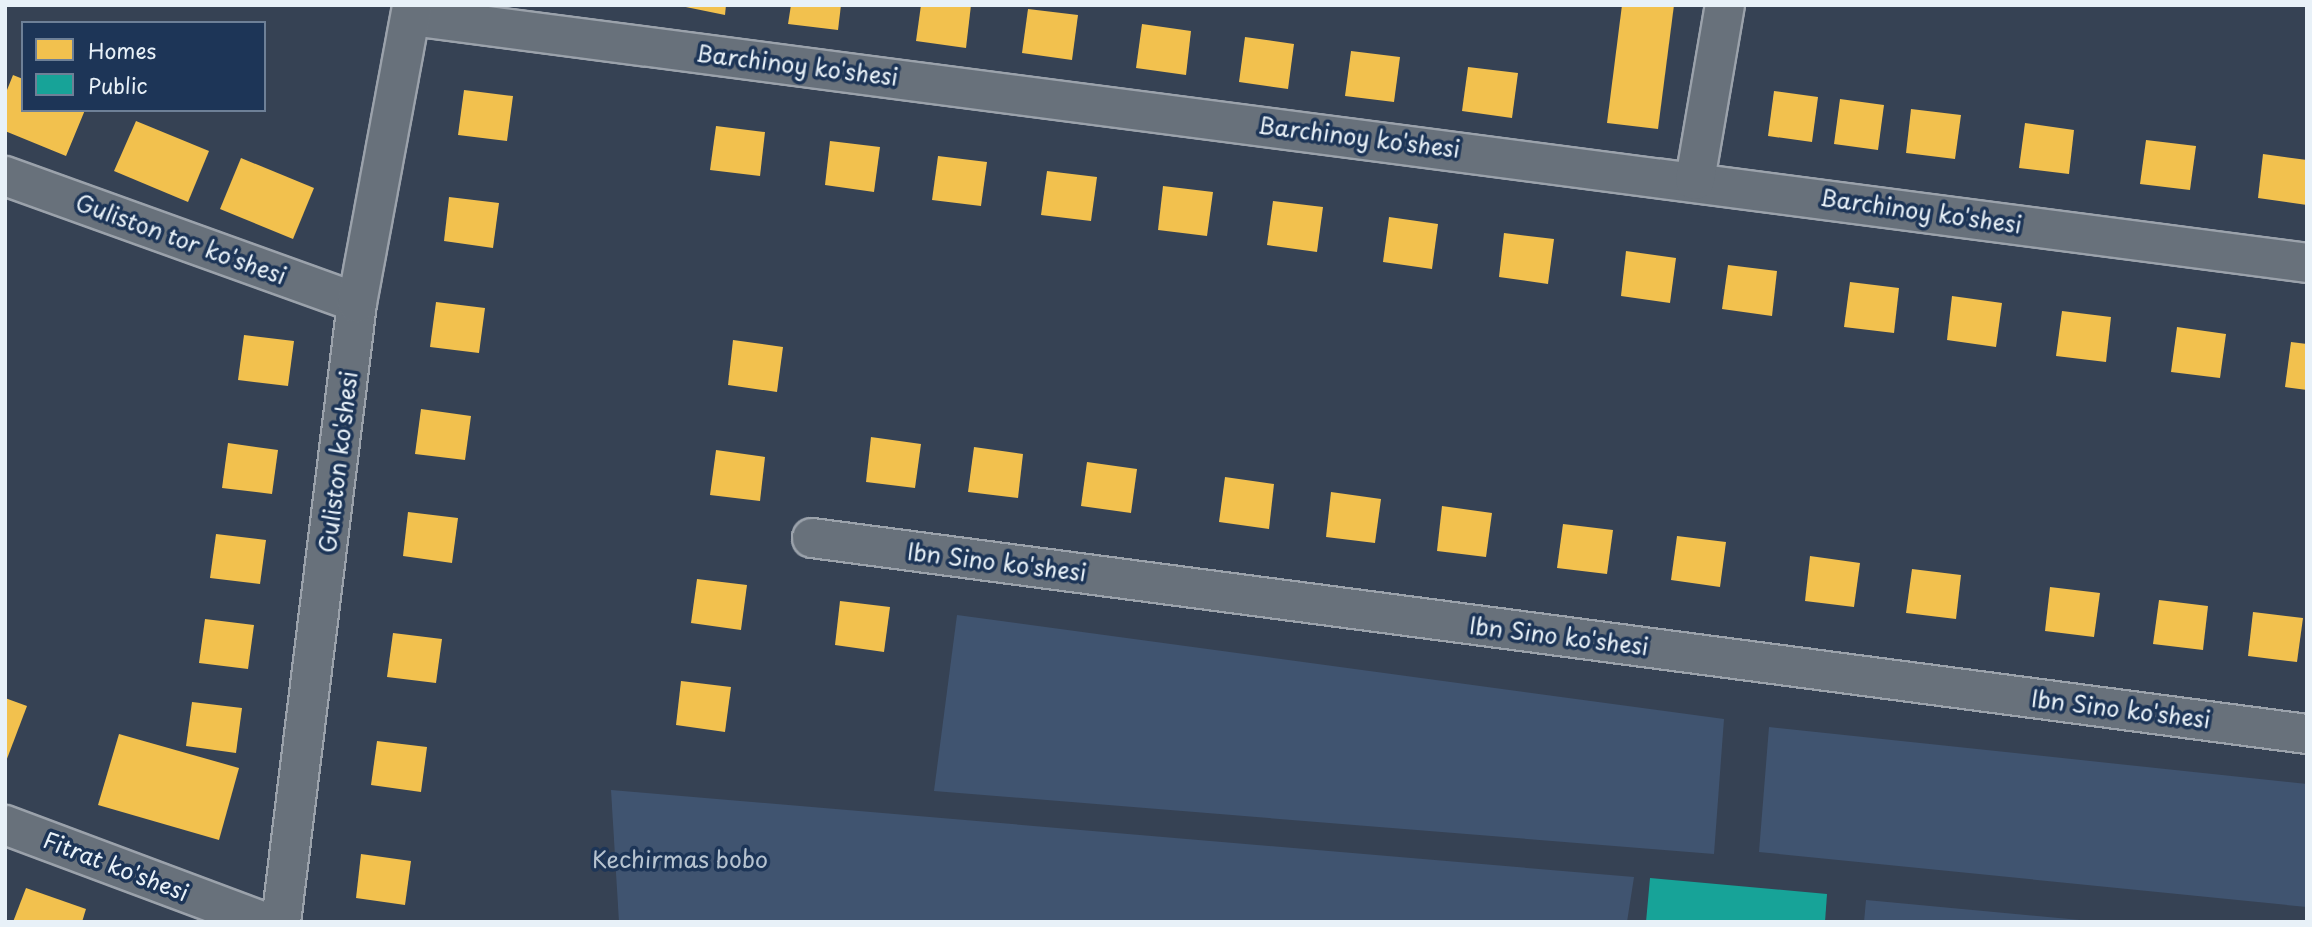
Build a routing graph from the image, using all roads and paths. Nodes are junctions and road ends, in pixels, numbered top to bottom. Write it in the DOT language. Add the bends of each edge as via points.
graph roads {
  1 [pos="1725,5"];
  2 [pos="412,11"];
  3 [pos="5,176"];
  4 [pos="1695,180"];
  5 [pos="2307,263"];
  6 [pos="357,303"];
  7 [pos="812,538"];
  8 [pos="2307,734"];
  9 [pos="5,825"];
  10 [pos="265,922"];
  11 [pos="281,922"];
  1 -- 4 [label="street"];
  2 -- 4 [label="street, Barchinoy ko'shesi"];
  2 -- 6 [label="street, Guliston ko'shesi"];
  3 -- 6 [label="street, Guliston tor ko'shesi"];
  4 -- 5 [label="street, Barchinoy ko'shesi"];
  6 -- 11 [label="street, Guliston ko'shesi"];
  7 -- 8 [label="street, Ibn Sino ko'shesi"];
  9 -- 10 [label="street, Fitrat ko'shesi"];
}
